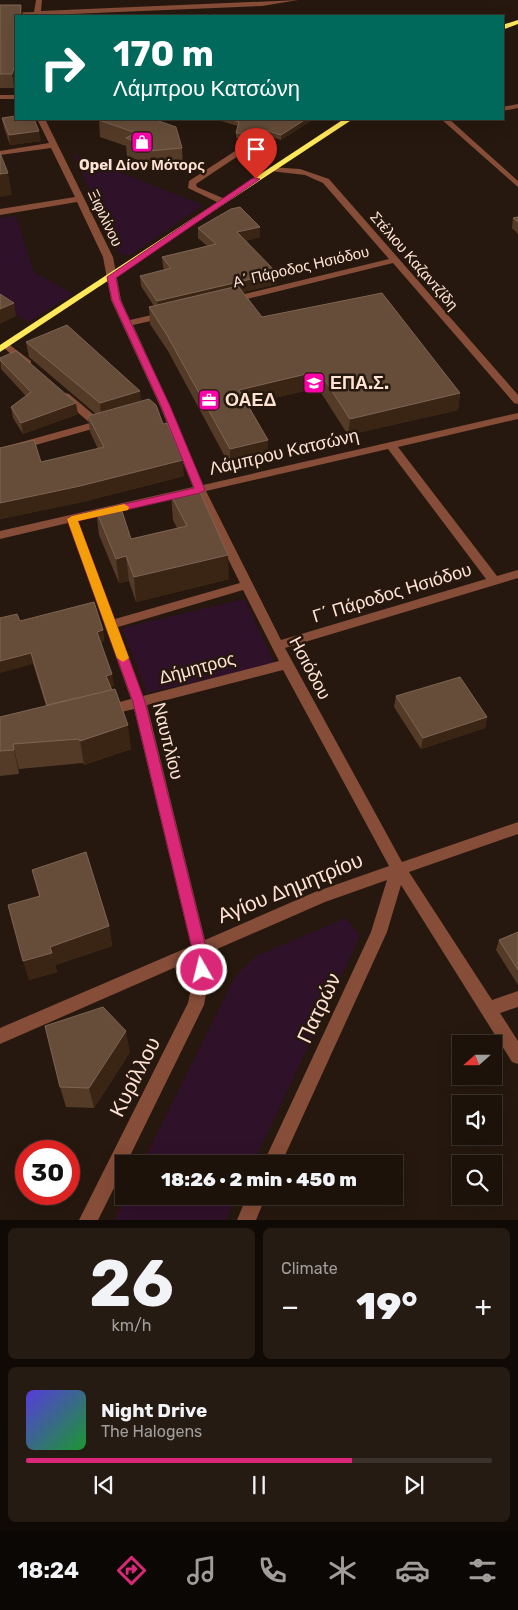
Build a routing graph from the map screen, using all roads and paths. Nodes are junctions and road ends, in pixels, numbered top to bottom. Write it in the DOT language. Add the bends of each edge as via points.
graph roads {
  1 [pos="39,0"];
  2 [pos="295,0"];
  3 [pos="0,15"];
  4 [pos="37,15"];
  5 [pos="518,22"];
  6 [pos="504,27"];
  7 [pos="15,97"];
  8 [pos="0,98"];
  9 [pos="518,106"];
  10 [pos="504,109"];
  11 [pos="42,120"];
  12 [pos="347,120"];
  13 [pos="446,120"];
  14 [pos="252,144"];
  15 [pos="54,145"];
  16 [pos="0,153"];
  17 [pos="272,169"];
  18 [pos="518,185"];
  19 [pos="81,199"];
  20 [pos="222,200"];
  21 [pos="0,212"];
  22 [pos="395,260"];
  23 [pos="112,277"];
  24 [pos="223,301"];
  25 [pos="175,313"];
  26 [pos="126,324"];
  27 [pos="3,347"];
  28 [pos="34,370"];
  29 [pos="55,388"];
  30 [pos="518,401"];
  31 [pos="518,416"];
  32 [pos="115,420"];
  33 [pos="98,424"];
  34 [pos="391,446"];
  35 [pos="0,452"];
  36 [pos="200,490"];
  37 [pos="72,519"];
  38 [pos="0,536"];
  39 [pos="518,574"];
  40 [pos="494,581"];
  41 [pos="246,585"];
  42 [pos="111,625"];
  43 [pos="277,646"];
  44 [pos="287,664"];
  45 [pos="139,702"];
  46 [pos="93,713"];
  47 [pos="518,828"];
  48 [pos="398,868"];
  49 [pos="199,948"];
  50 [pos="518,999"];
  51 [pos="488,1009"];
  52 [pos="0,1036"];
  53 [pos="518,1056"];
  54 [pos="276,1155"];
  55 [pos="253,1205"];
  56 [pos="88,1220"];
  57 [pos="246,1220"];
  1 -- 4 [label="street"];
  2 -- 4 [label="street"];
  3 -- 4 [label="street"];
  5 -- 6 [label="main road"];
  7 -- 8 [label="street"];
  9 -- 10 [label="street"];
  11 -- 15 [label="street, Ξιφιλίνου"];
  12 -- 17 [label="main road"];
  13 -- 18 [label="street"];
  14 -- 20 [label="street" via="192,183 194,189"];
  15 -- 16 [label="street"];
  15 -- 19 [label="street, Ξιφιλίνου"];
  17 -- 20 [label="main road"];
  17 -- 22 [label="street, Στέλιου Καζαντζίδη" via="303,171 326,181"];
  19 -- 21 [label="street"];
  19 -- 23 [label="street, Ξιφιλίνου" via="108,257"];
  20 -- 23 [label="main road"];
  22 -- 24 [label="street, Α΄ Πάροδος Ησιόδου"];
  22 -- 30 [label="street, Στέλιου Καζαντζίδη"];
  23 -- 26 [label="street, Ησιόδου" via="116,300"];
  23 -- 27 [label="main road"];
  25 -- 26 [label="street"];
  26 -- 36 [label="street, Ησιόδου"];
  27 -- 28 [label="street"];
  29 -- 33 [label="street"];
  31 -- 34 [label="street, Λάμπρου Κατσώνη"];
  32 -- 33 [label="street"];
  33 -- 35 [label="street"];
  34 -- 36 [label="street, Λάμπρου Κατσώνη"];
  34 -- 40 [label="street"];
  36 -- 37 [label="street, Λάμπρου Κατσώνη"];
  36 -- 41 [label="street, Ησιόδου"];
  37 -- 38 [label="street, Λάμπρου Κατσώνη"];
  37 -- 42 [label="street, Ναυπλίου"];
  39 -- 40 [label="street, Γ΄ Πάροδος Ησιόδου"];
  40 -- 43 [label="street, Γ΄ Πάροδος Ησιόδου"];
  41 -- 42 [label="street"];
  41 -- 43 [label="street, Ησιόδου"];
  42 -- 45 [label="street, Ναυπλίου"];
  43 -- 44 [label="street, Ησιόδου"];
  44 -- 45 [label="street, Δήμητρος"];
  44 -- 48 [label="street, Ησιόδου"];
  45 -- 46 [label="street, Δήμητρος"];
  45 -- 49 [label="street, Ναυπλίου"];
  47 -- 48 [label="street, Αγίου Δημητρίου"];
  48 -- 49 [label="street, Αγίου Δημητρίου"];
  48 -- 51 [label="street, Ησιόδου"];
  48 -- 54 [label="street, Πατρών" via="379,932"];
  49 -- 52 [label="street, Αγίου Δημητρίου"];
  49 -- 56 [label="street, Κυρίλλου" via="201,989 196,1005"];
  50 -- 51 [label="street"];
  51 -- 53 [label="street, Ησιόδου"];
  55 -- 57 [label="street"];
}
